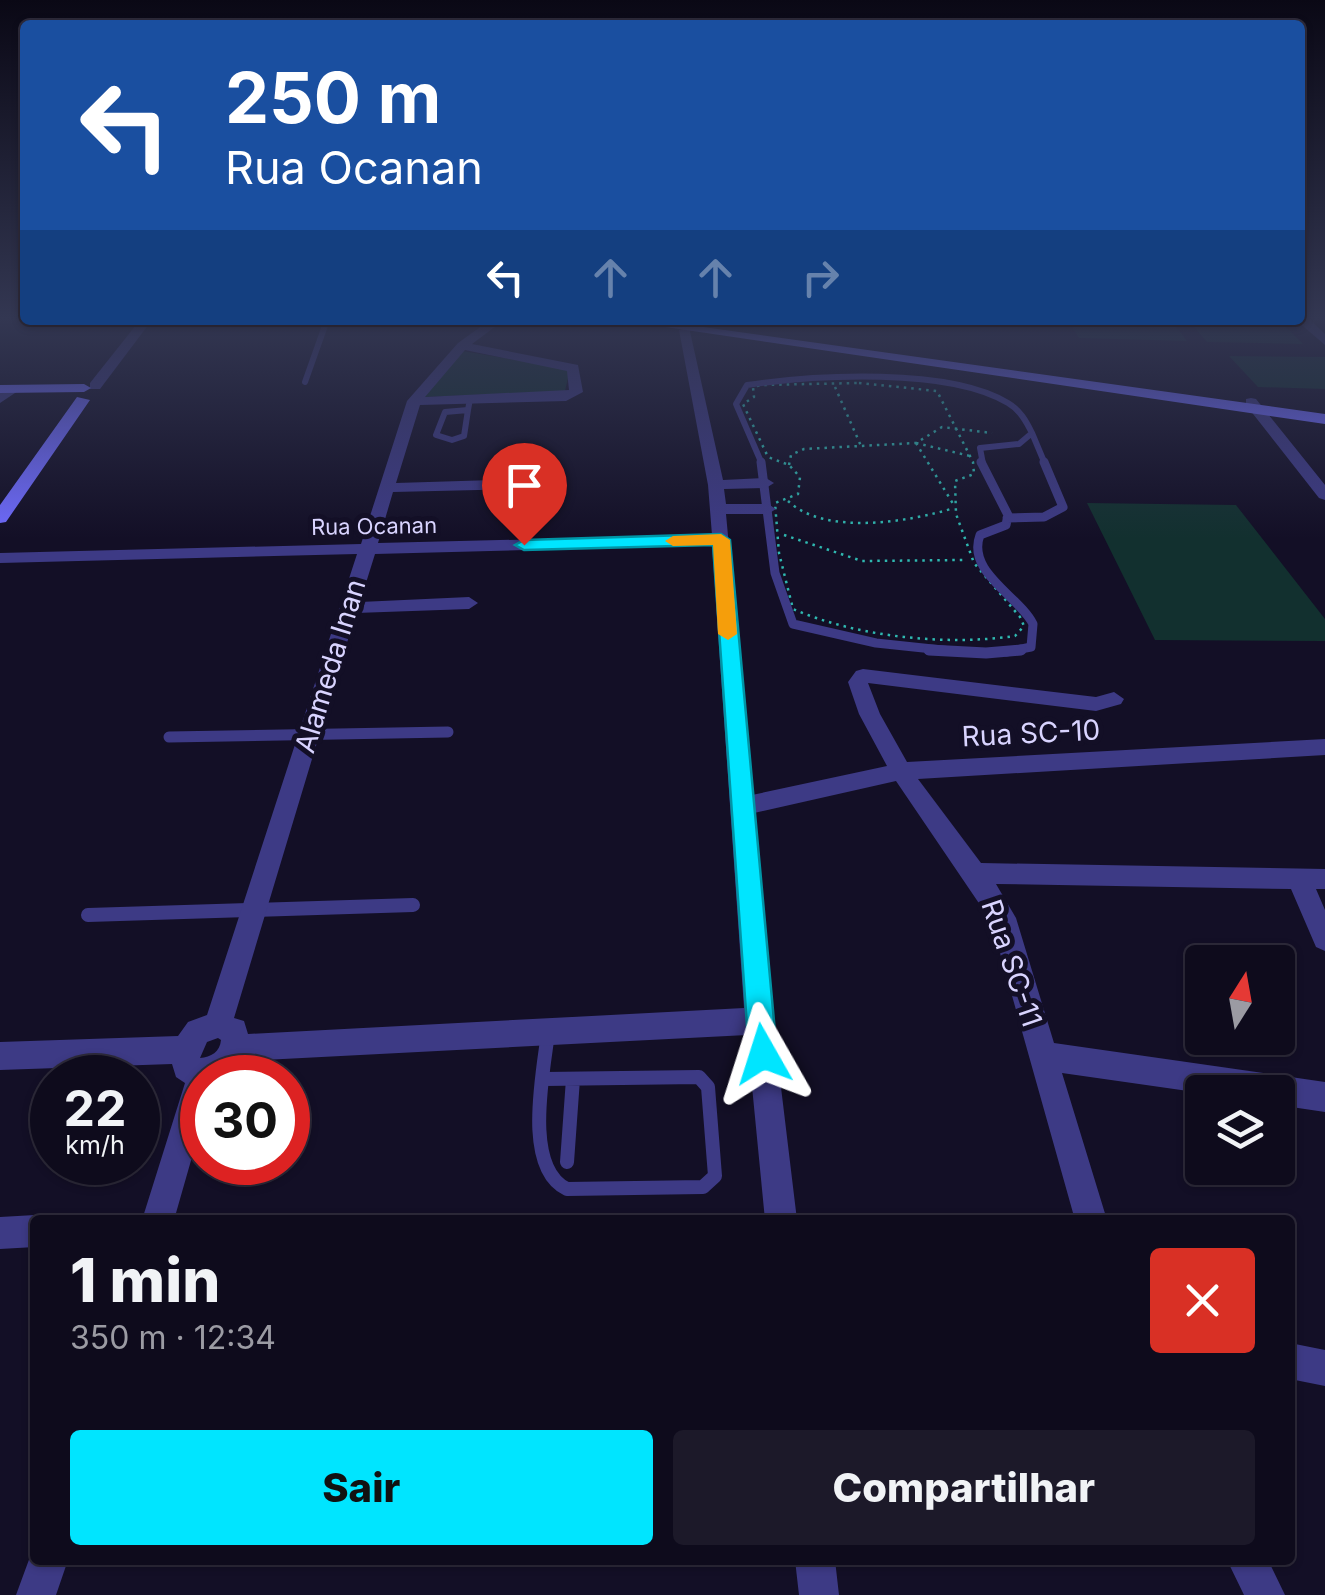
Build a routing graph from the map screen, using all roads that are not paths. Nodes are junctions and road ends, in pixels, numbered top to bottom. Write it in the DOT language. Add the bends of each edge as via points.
graph roads {
  1 [pos="85,390"];
  2 [pos="423,390"];
  3 [pos="576,390"];
  4 [pos="696,390"];
  5 [pos="743,390"];
  6 [pos="962,390"];
  7 [pos="1151,390"];
  8 [pos="83,393"];
  9 [pos="3,395"];
  10 [pos="414,401"];
  11 [pos="470,404"];
  12 [pos="1253,405"];
  13 [pos="1325,416"];
  14 [pos="1032,433"];
  15 [pos="556,483"];
  16 [pos="716,484"];
  17 [pos="766,484"];
  18 [pos="386,488"];
  19 [pos="1325,495"];
  20 [pos="718,509"];
  21 [pos="768,510"];
  22 [pos="0,518"];
  23 [pos="1007,518"];
  24 [pos="721,540"];
  25 [pos="365,549"];
  26 [pos="0,556"];
  27 [pos="470,603"];
  28 [pos="347,608"];
  29 [pos="1114,699"];
  30 [pos="448,732"];
  31 [pos="308,736"];
  32 [pos="168,737"];
  33 [pos="1325,747"];
  34 [pos="904,772"];
  35 [pos="743,806"];
  36 [pos="979,874"];
  37 [pos="1299,879"];
  38 [pos="1325,879"];
  39 [pos="412,905"];
  40 [pos="256,910"];
  41 [pos="88,915"];
  42 [pos="1325,939"];
  43 [pos="759,1021"];
  44 [pos="548,1029"];
  45 [pos="227,1036"];
  46 [pos="195,1055"];
  47 [pos="224,1055"];
  48 [pos="0,1056"];
  49 [pos="1044,1056"];
  50 [pos="180,1062"];
  51 [pos="545,1079"];
  52 [pos="573,1079"];
  53 [pos="1325,1096"];
  54 [pos="180,1123"];
  55 [pos="567,1162"];
  56 [pos="159,1215"];
  57 [pos="779,1215"];
  58 [pos="1090,1215"];
  59 [pos="30,1231"];
  60 [pos="0,1234"];
  61 [pos="1295,1362"];
  62 [pos="1325,1368"];
  63 [pos="46,1565"];
  64 [pos="816,1565"];
  65 [pos="1250,1565"];
  66 [pos="36,1595"];
  67 [pos="819,1595"];
  68 [pos="1265,1595"];
  1 -- 8 [label="street"];
  2 -- 10 [label="street, Alameda Inan"];
  3 -- 11 [label="street"];
  4 -- 16 [label="street"];
  5 -- 17 [label="lane" via="736,404"];
  6 -- 14 [label="lane" via="1006,400"];
  7 -- 12 [label="main road"];
  8 -- 9 [label="main road"];
  8 -- 22 [label="main road"];
  10 -- 11 [label="street"];
  10 -- 18 [label="street, Alameda Inan"];
  11 -- 11 [label="lane" via="460,439 436,435 446,412"];
  12 -- 13 [label="main road"];
  12 -- 19 [label="street"];
  14 -- 23 [label="lane" via="1019,444 980,448"];
  14 -- 23 [label="lane" via="1063,507 1044,516"];
  15 -- 18 [label="street"];
  16 -- 17 [label="street"];
  16 -- 20 [label="street"];
  17 -- 21 [label="lane"];
  18 -- 25 [label="street, Alameda Inan"];
  20 -- 21 [label="street"];
  20 -- 24 [label="street"];
  21 -- 23 [label="lane" via="775,573 793,624 843,640 1020,652 1032,647 1034,629 1013,595 986,572 977,543"];
  24 -- 25 [label="street, Rua Ocanan"];
  24 -- 35 [label="street"];
  25 -- 26 [label="street, Rua Ocanan"];
  25 -- 28 [label="street, Alameda Inan"];
  27 -- 28 [label="street"];
  28 -- 31 [label="street, Alameda Inan"];
  29 -- 34 [label="street, Rua SC-11" via="1096,704 860,677"];
  30 -- 31 [label="lane"];
  31 -- 32 [label="lane"];
  31 -- 40 [label="street, Alameda Inan"];
  33 -- 34 [label="street, Rua SC-10"];
  34 -- 35 [label="street, Rua SC-10"];
  34 -- 36 [label="street, Rua SC-11"];
  35 -- 43 [label="street"];
  36 -- 37 [label="street"];
  36 -- 49 [label="street, Rua SC-11" via="1002,918"];
  37 -- 38 [label="street"];
  37 -- 42 [label="street"];
  39 -- 40 [label="lane"];
  40 -- 41 [label="lane"];
  40 -- 45 [label="street, Alameda Inan"];
  43 -- 44 [label="street"];
  43 -- 57 [label="street"];
  44 -- 45 [label="street"];
  44 -- 51 [label="lane"];
  45 -- 46 [label="street" via="198,1032"];
  45 -- 47 [label="street"];
  48 -- 50 [label="street"];
  49 -- 53 [label="street"];
  49 -- 58 [label="street, Rua SC-11"];
  51 -- 52 [label="lane"];
  51 -- 52 [label="lane" via="541,1164 550,1181 567,1189 703,1187 715,1176 708,1087 699,1077"];
  52 -- 55 [label="lane"];
  54 -- 56 [label="street"];
  59 -- 60 [label="street"];
  61 -- 62 [label="street"];
  63 -- 66 [label="street"];
  64 -- 67 [label="street"];
  65 -- 68 [label="street"];
}
